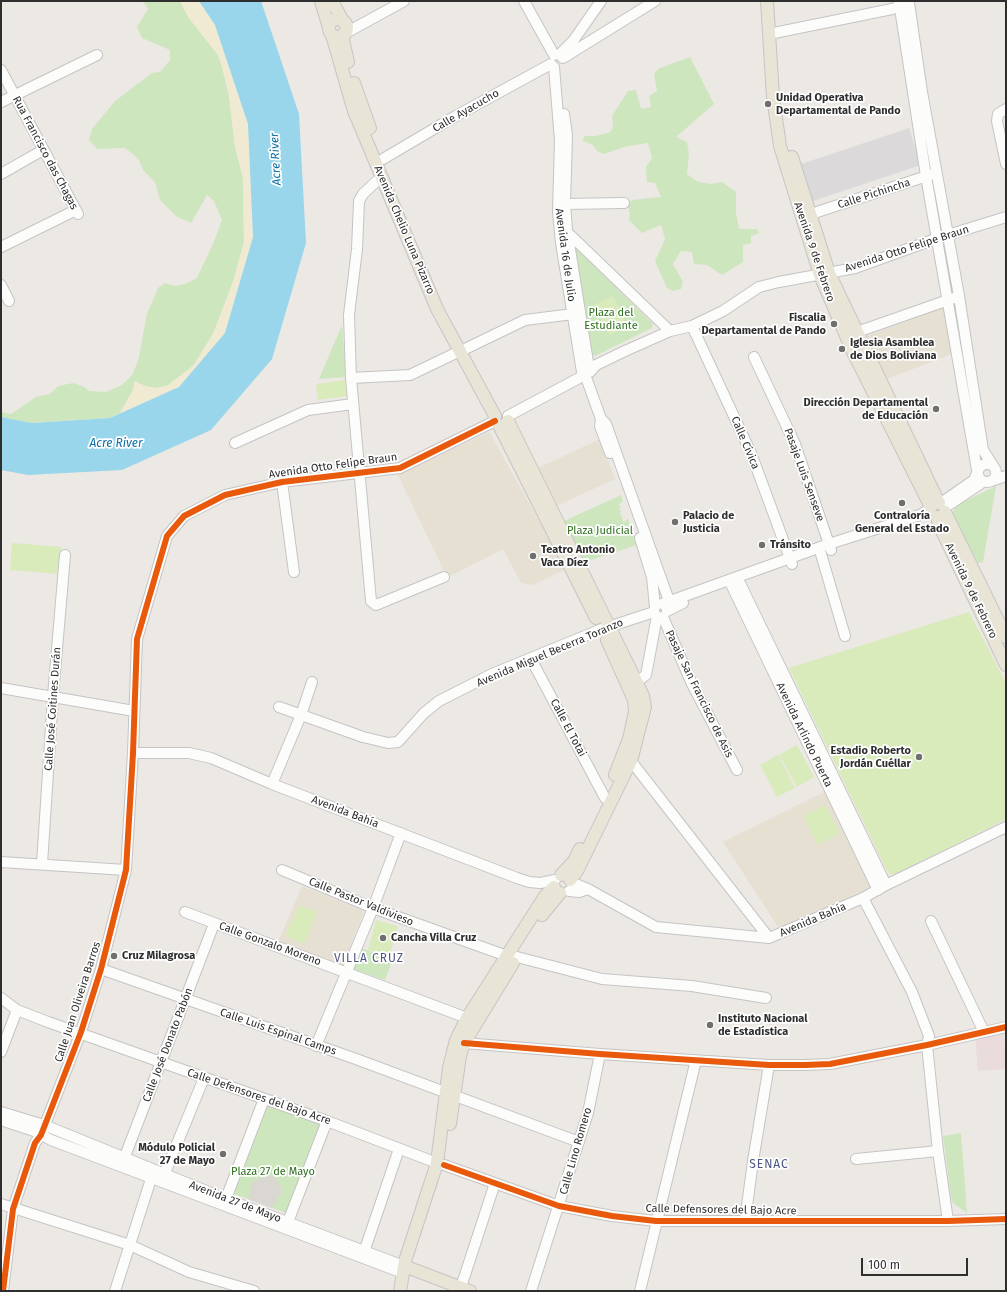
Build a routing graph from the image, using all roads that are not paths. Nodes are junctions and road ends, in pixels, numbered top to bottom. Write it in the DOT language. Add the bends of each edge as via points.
graph roads {
  1 [pos="321,1"];
  2 [pos="332,1"];
  3 [pos="404,1"];
  4 [pos="524,1"];
  5 [pos="601,1"];
  6 [pos="655,1"];
  7 [pos="767,1"];
  8 [pos="773,1"];
  9 [pos="901,5"];
  10 [pos="368,20"];
  11 [pos="340,29"];
  12 [pos="772,33"];
  13 [pos="97,54"];
  14 [pos="557,61"];
  15 [pos="1,70"];
  16 [pos="14,94"];
  17 [pos="1,102"];
  18 [pos="1006,109"];
  19 [pos="44,150"];
  20 [pos="383,159"];
  21 [pos="1006,164"];
  22 [pos="1,174"];
  23 [pos="931,175"];
  24 [pos="381,177"];
  25 [pos="624,203"];
  26 [pos="565,204"];
  27 [pos="811,214"];
  28 [pos="1006,217"];
  29 [pos="563,229"];
  30 [pos="943,236"];
  31 [pos="1,247"];
  32 [pos="824,274"];
  33 [pos="1,285"];
  34 [pos="954,298"];
  35 [pos="9,301"];
  36 [pos="573,314"];
  37 [pos="692,326"];
  38 [pos="670,331"];
  39 [pos="844,332"];
  40 [pos="857,332"];
  41 [pos="463,350"];
  42 [pos="754,357"];
  43 [pos="585,374"];
  44 [pos="351,378"];
  45 [pos="353,404"];
  46 [pos="501,418"];
  47 [pos="601,419"];
  48 [pos="235,443"];
  49 [pos="994,467"];
  50 [pos="1006,468"];
  51 [pos="977,471"];
  52 [pos="358,474"];
  53 [pos="1006,476"];
  54 [pos="987,481"];
  55 [pos="282,482"];
  56 [pos="938,509"];
  57 [pos="830,547"];
  58 [pos="821,554"];
  59 [pos="65,555"];
  60 [pos="791,561"];
  61 [pos="294,572"];
  62 [pos="444,577"];
  63 [pos="734,581"];
  64 [pos="662,608"];
  65 [pos="605,627"];
  66 [pos="845,636"];
  67 [pos="1006,637"];
  68 [pos="531,659"];
  69 [pos="1006,665"];
  70 [pos="312,682"];
  71 [pos="633,685"];
  72 [pos="1,688"];
  73 [pos="53,696"];
  74 [pos="279,707"];
  75 [pos="134,711"];
  76 [pos="301,715"];
  77 [pos="133,753"];
  78 [pos="631,761"];
  79 [pos="737,770"];
  80 [pos="272,784"];
  81 [pos="605,798"];
  82 [pos="1006,827"];
  83 [pos="401,833"];
  84 [pos="1,862"];
  85 [pos="42,864"];
  86 [pos="126,870"];
  87 [pos="282,870"];
  88 [pos="563,884"];
  89 [pos="882,888"];
  90 [pos="863,898"];
  91 [pos="373,908"];
  92 [pos="184,912"];
  93 [pos="931,921"];
  94 [pos="214,924"];
  95 [pos="769,938"];
  96 [pos="512,956"];
  97 [pos="101,969"];
  98 [pos="346,973"];
  99 [pos="1,998"];
  100 [pos="766,998"];
  101 [pos="185,1000"];
  102 [pos="17,1010"];
  103 [pos="467,1018"];
  104 [pos="1006,1027"];
  105 [pos="81,1032"];
  106 [pos="984,1032"];
  107 [pos="464,1043"];
  108 [pos="927,1045"];
  109 [pos="316,1046"];
  110 [pos="1,1052"];
  111 [pos="600,1054"];
  112 [pos="696,1060"];
  113 [pos="160,1063"];
  114 [pos="769,1065"];
  115 [pos="204,1078"];
  116 [pos="450,1095"];
  117 [pos="264,1099"];
  118 [pos="1,1112"];
  119 [pos="1,1120"];
  120 [pos="327,1121"];
  121 [pos="43,1130"];
  122 [pos="579,1142"];
  123 [pos="399,1149"];
  124 [pos="938,1151"];
  125 [pos="856,1159"];
  126 [pos="122,1162"];
  127 [pos="440,1164"];
  128 [pos="163,1178"];
  129 [pos="151,1179"];
  130 [pos="495,1183"];
  131 [pos="224,1202"];
  132 [pos="1,1204"];
  133 [pos="559,1206"];
  134 [pos="13,1209"];
  135 [pos="1006,1219"];
  136 [pos="656,1221"];
  137 [pos="745,1221"];
  138 [pos="948,1221"];
  139 [pos="287,1225"];
  140 [pos="130,1245"];
  141 [pos="364,1253"];
  142 [pos="407,1271"];
  143 [pos="466,1289"];
  144 [pos="3,1291"];
  145 [pos="115,1291"];
  146 [pos="253,1291"];
  147 [pos="400,1291"];
  148 [pos="407,1291"];
  149 [pos="448,1291"];
  150 [pos="531,1291"];
  151 [pos="640,1291"];
  1 -- 11 [label="main road, Avenida Chelio Luna Pizarro"];
  2 -- 11 [label="main road, Avenida Chelio Luna Pizarro"];
  3 -- 10 [label="street"];
  4 -- 14 [label="street, Avenida 16 de Julio"];
  5 -- 14 [label="street"];
  6 -- 14 [label="street, Calle Ayacucho"];
  7 -- 12 [label="main road, Avenida 9 de Febrero"];
  8 -- 12 [label="main road, Avenida 9 de Febrero"];
  9 -- 12 [label="street"];
  9 -- 23 [label="street"];
  9 -- 23 [label="street" via="922,92"];
  10 -- 11 [label="street"];
  10 -- 11 [label="street"];
  11 -- 20 [label="main road, Avenida Chelio Luna Pizarro" via="356,89"];
  11 -- 24 [label="main road, Avenida Chelio Luna Pizarro" via="354,111"];
  12 -- 27 [label="main road, Avenida 9 de Febrero" via="788,144"];
  12 -- 32 [label="main road, Avenida 9 de Febrero" via="774,97 780,146"];
  13 -- 16 [label="street"];
  14 -- 20 [label="street, Calle Ayacucho"];
  14 -- 26 [label="street, Avenida 16 de Julio" via="567,135"];
  14 -- 29 [label="street, Avenida 16 de Julio" via="560,140 558,212"];
  15 -- 16 [label="street, Rua Francisco das Chagas"];
  16 -- 17 [label="street"];
  16 -- 19 [label="street, Rua Francisco das Chagas"];
  18 -- 21 [label="street" via="998,114 997,121"];
  19 -- 22 [label="street"];
  19 -- 31 [label="street, Rua Francisco das Chagas" via="77,212"];
  20 -- 41 [label="main road, Avenida Chelio Luna Pizarro"];
  23 -- 27 [label="street, Calle Pichincha"];
  23 -- 30 [label="street"];
  24 -- 41 [label="main road, Avenida Chelio Luna Pizarro" via="437,309"];
  24 -- 44 [label="street" via="363,194 360,201 349,315"];
  25 -- 26 [label="street"];
  26 -- 29 [label="street, Avenida 16 de Julio"];
  27 -- 32 [label="main road, Avenida 9 de Febrero"];
  28 -- 30 [label="street, Avenida Otto Felipe Braun"];
  29 -- 36 [label="street, Avenida 16 de Julio"];
  29 -- 38 [label="street"];
  29 -- 43 [label="street, Avenida 16 de Julio" via="588,362"];
  30 -- 32 [label="street, Avenida Otto Felipe Braun" via="855,268"];
  30 -- 34 [label="street"];
  32 -- 37 [label="street, Avenida Otto Felipe Braun" via="759,287 723,311"];
  32 -- 39 [label="main road, Avenida 9 de Febrero"];
  32 -- 40 [label="main road, Avenida 9 de Febrero"];
  33 -- 35 [label="street"];
  34 -- 40 [label="street"];
  34 -- 49 [label="street" via="983,450"];
  34 -- 51 [label="street"];
  36 -- 41 [label="street" via="524,320"];
  36 -- 43 [label="street, Avenida 16 de Julio"];
  37 -- 38 [label="street, Avenida Otto Felipe Braun"];
  37 -- 60 [label="street, Calle Cívica" via="751,453"];
  38 -- 43 [label="street, Avenida Otto Felipe Braun" via="596,365"];
  39 -- 40 [label="street"];
  39 -- 56 [label="main road, Avenida 9 de Febrero"];
  40 -- 56 [label="main road, Avenida 9 de Febrero"];
  41 -- 44 [label="street" via="410,375"];
  41 -- 46 [label="main road, Avenida Chelio Luna Pizarro"];
  42 -- 57 [label="street, Pasaje Luis Senseve" via="795,444"];
  43 -- 46 [label="street, Avenida Otto Felipe Braun"];
  43 -- 47 [label="street, Avenida 16 de Julio"];
  44 -- 45 [label="street"];
  45 -- 48 [label="street" via="308,410"];
  45 -- 52 [label="street"];
  46 -- 52 [label="street, Avenida Otto Felipe Braun" via="400,468"];
  46 -- 65 [label="main road, Avenida Chelio Luna Pizarro"];
  47 -- 64 [label="street, Avenida 16 de Julio" via="600,426"];
  47 -- 64 [label="street, Avenida 16 de Julio" via="606,424"];
  49 -- 50 [label="street"];
  49 -- 51 [label="street" via="984,464"];
  49 -- 54 [label="street" via="996,474"];
  51 -- 54 [label="street" via="979,478"];
  51 -- 56 [label="street, Avenida Miguel Becerra Toranzo" via="974,480"];
  52 -- 55 [label="street, Avenida Otto Felipe Braun"];
  52 -- 62 [label="street" via="371,601 376,605"];
  53 -- 54 [label="street, Avenida Miguel Becerra Toranzo"];
  54 -- 56 [label="street, Avenida Miguel Becerra Toranzo"];
  55 -- 61 [label="street"];
  55 -- 75 [label="street, Avenida Otto Felipe Braun" via="224,495 184,516 167,536 137,639"];
  56 -- 57 [label="street, Avenida Miguel Becerra Toranzo"];
  56 -- 67 [label="main road, Avenida 9 de Febrero"];
  56 -- 69 [label="main road, Avenida 9 de Febrero" via="940,527"];
  57 -- 58 [label="street, Avenida Miguel Becerra Toranzo"];
  57 -- 60 [label="street, Avenida Miguel Becerra Toranzo"];
  58 -- 60 [label="street, Avenida Miguel Becerra Toranzo"];
  58 -- 66 [label="street"];
  59 -- 73 [label="street, Calle José Coitines Durán"];
  60 -- 63 [label="street, Avenida Miguel Becerra Toranzo"];
  63 -- 64 [label="street, Avenida Miguel Becerra Toranzo" via="681,597"];
  63 -- 64 [label="street, Avenida Miguel Becerra Toranzo" via="673,607"];
  63 -- 89 [label="street, Avenida Arlindo Puerta"];
  64 -- 65 [label="street, Avenida Miguel Becerra Toranzo"];
  64 -- 71 [label="street, Avenida 16 de Julio" via="646,675"];
  64 -- 79 [label="street, Pasaje San Francisco de Asís" via="692,684"];
  65 -- 68 [label="street, Avenida Miguel Becerra Toranzo"];
  65 -- 71 [label="main road, Avenida Chelio Luna Pizarro"];
  68 -- 76 [label="street, Avenida Miguel Becerra Toranzo" via="492,674 439,701 398,742 388,743 363,737"];
  68 -- 81 [label="street, Calle El Totai"];
  70 -- 76 [label="street"];
  71 -- 78 [label="main road, Avenida Chelio Luna Pizarro" via="643,696 645,707"];
  71 -- 81 [label="main road, Avenida Chelio Luna Pizarro" via="635,712 629,739"];
  72 -- 73 [label="street"];
  73 -- 75 [label="street"];
  73 -- 85 [label="street, Calle José Coitines Durán"];
  74 -- 76 [label="street, Avenida Miguel Becerra Toranzo"];
  75 -- 77 [label="street, Calle Juan Oliveira Barros"];
  76 -- 80 [label="street"];
  77 -- 80 [label="street, Avenida Bahía" via="189,753 211,758"];
  77 -- 86 [label="street, Calle Juan Oliveira Barros"];
  78 -- 88 [label="main road, Avenida Chelio Luna Pizarro" via="577,871"];
  78 -- 95 [label="street"];
  80 -- 83 [label="street, Avenida Bahía"];
  81 -- 88 [label="main road, Avenida Chelio Luna Pizarro"];
  82 -- 89 [label="street, Avenida Bahía"];
  83 -- 88 [label="street, Avenida Bahía" via="529,882"];
  83 -- 91 [label="street"];
  84 -- 85 [label="street"];
  85 -- 86 [label="street"];
  86 -- 97 [label="street, Calle Juan Oliveira Barros"];
  87 -- 91 [label="street, Calle Pastor Valdivieso"];
  88 -- 95 [label="street, Avenida Bahía" via="579,892 588,889 656,927"];
  88 -- 96 [label="main road"];
  89 -- 90 [label="street, Avenida Bahía"];
  90 -- 95 [label="street, Avenida Bahía"];
  90 -- 108 [label="street" via="912,992 929,1036"];
  91 -- 96 [label="street, Calle Pastor Valdivieso"];
  91 -- 98 [label="street"];
  92 -- 94 [label="street, Calle Gonzalo Moreno"];
  93 -- 106 [label="street"];
  94 -- 98 [label="street, Calle Gonzalo Moreno"];
  94 -- 101 [label="street, Calle José Donato Pabón"];
  96 -- 100 [label="street, Calle Pastor Valdivieso" via="602,979 692,986"];
  96 -- 103 [label="main road"];
  96 -- 107 [label="main road"];
  97 -- 101 [label="street, Calle Luis Espinal Camps"];
  97 -- 105 [label="street, Calle Juan Oliveira Barros"];
  98 -- 103 [label="street, Calle Gonzalo Moreno"];
  98 -- 109 [label="street"];
  99 -- 102 [label="street, Calle Defensores del Bajo Acre"];
  101 -- 109 [label="street, Calle Luis Espinal Camps"];
  101 -- 113 [label="street, Calle José Donato Pabón"];
  102 -- 105 [label="street, Calle Defensores del Bajo Acre"];
  102 -- 110 [label="street"];
  103 -- 116 [label="main road" via="452,1051"];
  104 -- 106 [label="street"];
  105 -- 113 [label="street, Calle Defensores del Bajo Acre"];
  105 -- 121 [label="street, Calle Juan Oliveira Barros"];
  106 -- 108 [label="street"];
  107 -- 111 [label="street"];
  107 -- 116 [label="main road"];
  108 -- 114 [label="street" via="830,1064"];
  108 -- 124 [label="street"];
  109 -- 116 [label="street, Calle Luis Espinal Camps"];
  111 -- 112 [label="street"];
  111 -- 122 [label="street, Calle Lino Romero" via="588,1113"];
  112 -- 114 [label="street"];
  112 -- 136 [label="street"];
  113 -- 115 [label="street, Calle Defensores del Bajo Acre"];
  113 -- 126 [label="street, Calle José Donato Pabón"];
  114 -- 137 [label="street"];
  115 -- 117 [label="street, Calle Defensores del Bajo Acre"];
  115 -- 128 [label="street"];
  116 -- 122 [label="street, Calle Luis Espinal Camps"];
  116 -- 127 [label="main road"];
  117 -- 120 [label="street, Calle Defensores del Bajo Acre"];
  117 -- 131 [label="street"];
  118 -- 121 [label="street, Avenida 27 de Mayo"];
  119 -- 121 [label="street, Avenida 27 de Mayo"];
  120 -- 123 [label="street, Calle Defensores del Bajo Acre"];
  120 -- 139 [label="street"];
  121 -- 126 [label="street, Avenida 27 de Mayo" via="51,1140"];
  121 -- 134 [label="street, Calle Juan Oliveira Barros" via="35,1143"];
  122 -- 133 [label="street, Calle Lino Romero"];
  123 -- 127 [label="street, Calle Defensores del Bajo Acre"];
  123 -- 141 [label="street"];
  124 -- 125 [label="street"];
  124 -- 138 [label="street"];
  126 -- 128 [label="street, Avenida 27 de Mayo"];
  126 -- 129 [label="street, Avenida 27 de Mayo"];
  127 -- 130 [label="street, Calle Defensores del Bajo Acre"];
  127 -- 142 [label="main road"];
  128 -- 129 [label="street, Avenida 27 de Mayo"];
  128 -- 131 [label="street, Avenida 27 de Mayo"];
  129 -- 140 [label="street"];
  130 -- 133 [label="street, Calle Defensores del Bajo Acre"];
  130 -- 143 [label="street"];
  131 -- 139 [label="street, Avenida 27 de Mayo"];
  132 -- 134 [label="street"];
  133 -- 136 [label="street, Calle Defensores del Bajo Acre"];
  133 -- 150 [label="street, Calle Lino Romero"];
  134 -- 140 [label="street"];
  134 -- 144 [label="street, Calle Juan Oliveira Barros"];
  135 -- 138 [label="street, Calle Defensores del Bajo Acre"];
  136 -- 137 [label="street, Calle Defensores del Bajo Acre"];
  136 -- 151 [label="street"];
  137 -- 138 [label="street, Calle Defensores del Bajo Acre"];
  139 -- 141 [label="street, Avenida 27 de Mayo"];
  140 -- 145 [label="street"];
  140 -- 146 [label="street" via="189,1272"];
  141 -- 142 [label="street, Avenida 27 de Mayo"];
  142 -- 143 [label="main road, Avenida 27 de Mayo"];
  142 -- 147 [label="main road"];
  142 -- 148 [label="main road"];
  142 -- 149 [label="main road, Avenida 27 de Mayo"];
}
